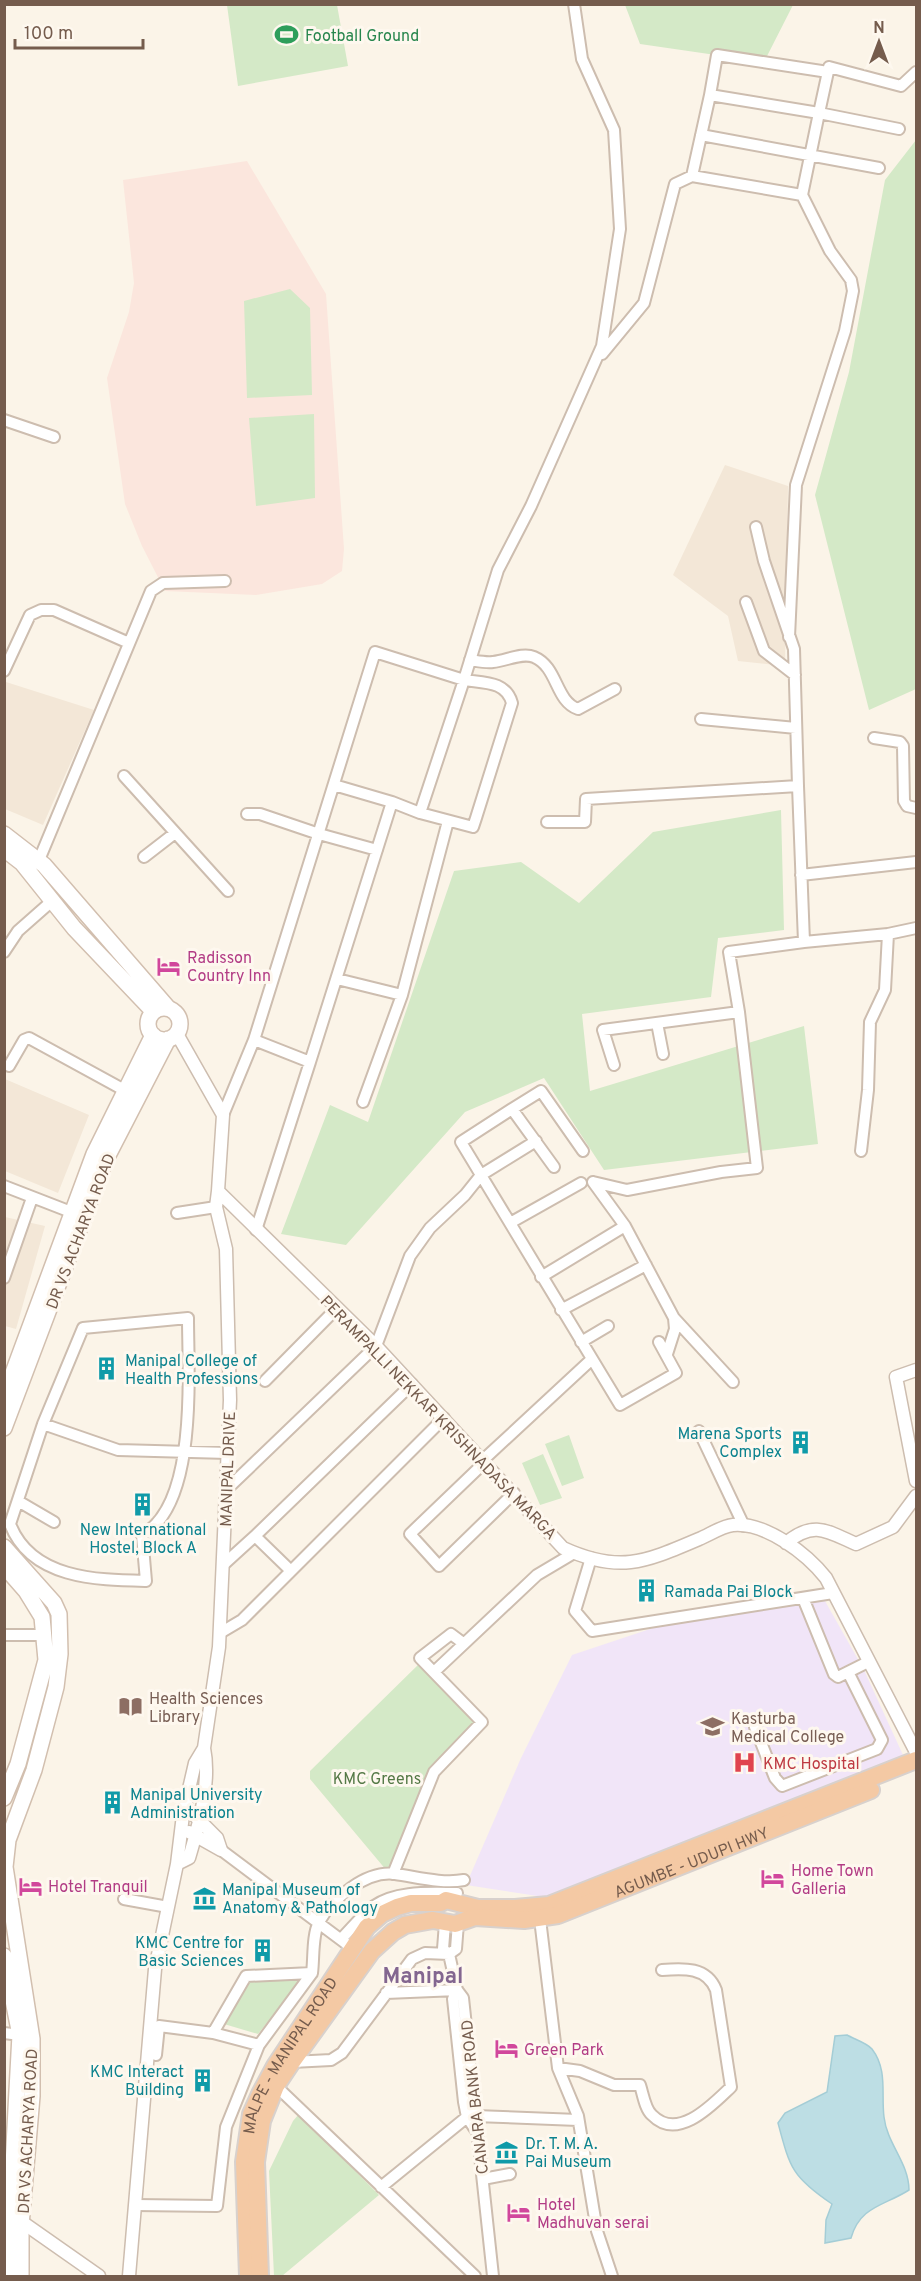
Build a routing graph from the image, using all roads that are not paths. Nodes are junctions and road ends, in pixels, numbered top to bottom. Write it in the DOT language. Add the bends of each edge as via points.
graph roads {
  1 [pos="574,4"];
  2 [pos="828,72"];
  3 [pos="916,72"];
  4 [pos="710,95"];
  5 [pos="819,113"];
  6 [pos="899,129"];
  7 [pos="701,135"];
  8 [pos="810,154"];
  9 [pos="879,168"];
  10 [pos="692,176"];
  11 [pos="802,195"];
  12 [pos="594,363"];
  13 [pos="4,420"];
  14 [pos="54,437"];
  15 [pos="756,527"];
  16 [pos="225,581"];
  17 [pos="746,602"];
  18 [pos="789,637"];
  19 [pos="129,644"];
  20 [pos="470,660"];
  21 [pos="4,671"];
  22 [pos="795,675"];
  23 [pos="464,680"];
  24 [pos="615,689"];
  25 [pos="701,719"];
  26 [pos="796,728"];
  27 [pos="874,738"];
  28 [pos="124,776"];
  29 [pos="334,785"];
  30 [pos="798,786"];
  31 [pos="392,802"];
  32 [pos="916,808"];
  33 [pos="247,813"];
  34 [pos="420,813"];
  35 [pos="448,820"];
  36 [pos="547,822"];
  37 [pos="175,832"];
  38 [pos="4,834"];
  39 [pos="320,834"];
  40 [pos="4,849"];
  41 [pos="377,850"];
  42 [pos="144,857"];
  43 [pos="39,860"];
  44 [pos="916,862"];
  45 [pos="801,875"];
  46 [pos="228,891"];
  47 [pos="52,901"];
  48 [pos="916,928"];
  49 [pos="888,934"];
  50 [pos="804,942"];
  51 [pos="4,952"];
  52 [pos="337,979"];
  53 [pos="402,995"];
  54 [pos="161,1010"];
  55 [pos="739,1012"];
  56 [pos="657,1023"];
  57 [pos="166,1036"];
  58 [pos="254,1040"];
  59 [pos="663,1054"];
  60 [pos="310,1062"];
  61 [pos="614,1065"];
  62 [pos="9,1066"];
  63 [pos="126,1091"];
  64 [pos="363,1102"];
  65 [pos="512,1109"];
  66 [pos="223,1115"];
  67 [pos="536,1141"];
  68 [pos="583,1151"];
  69 [pos="861,1151"];
  70 [pos="554,1167"];
  71 [pos="481,1175"];
  72 [pos="580,1183"];
  73 [pos="4,1186"];
  74 [pos="218,1191"];
  75 [pos="32,1198"];
  76 [pos="216,1207"];
  77 [pos="71,1212"];
  78 [pos="177,1213"];
  79 [pos="510,1223"];
  80 [pos="625,1226"];
  81 [pos="256,1230"];
  82 [pos="646,1265"];
  83 [pos="541,1277"];
  84 [pos="4,1278"];
  85 [pos="337,1308"];
  86 [pos="561,1310"];
  87 [pos="674,1318"];
  88 [pos="608,1326"];
  89 [pos="581,1342"];
  90 [pos="659,1342"];
  91 [pos="376,1346"];
  92 [pos="667,1354"];
  93 [pos="592,1359"];
  94 [pos="916,1370"];
  95 [pos="265,1381"];
  96 [pos="733,1382"];
  97 [pos="412,1384"];
  98 [pos="9,1396"];
  99 [pos="444,1418"];
  100 [pos="43,1424"];
  101 [pos="4,1428"];
  102 [pos="699,1431"];
  103 [pos="186,1451"];
  104 [pos="228,1453"];
  105 [pos="484,1461"];
  106 [pos="916,1482"];
  107 [pos="226,1490"];
  108 [pos="514,1493"];
  109 [pos="916,1496"];
  110 [pos="18,1501"];
  111 [pos="54,1522"];
  112 [pos="744,1526"];
  113 [pos="255,1536"];
  114 [pos="786,1543"];
  115 [pos="4,1547"];
  116 [pos="574,1552"];
  117 [pos="591,1558"];
  118 [pos="223,1565"];
  119 [pos="4,1566"];
  120 [pos="291,1571"];
  121 [pos="833,1593"];
  122 [pos="802,1598"];
  123 [pos="220,1633"];
  124 [pos="4,1635"];
  125 [pos="44,1635"];
  126 [pos="463,1644"];
  127 [pos="868,1662"];
  128 [pos="434,1672"];
  129 [pos="848,1672"];
  130 [pos="755,1727"];
  131 [pos="204,1748"];
  132 [pos="916,1752"];
  133 [pos="916,1760"];
  134 [pos="18,1764"];
  135 [pos="34,1770"];
  136 [pos="916,1771"];
  137 [pos="4,1798"];
  138 [pos="199,1820"];
  139 [pos="182,1821"];
  140 [pos="196,1834"];
  141 [pos="221,1850"];
  142 [pos="177,1865"];
  143 [pos="393,1874"];
  144 [pos="124,1899"];
  145 [pos="454,1900"];
  146 [pos="168,1907"];
  147 [pos="540,1919"];
  148 [pos="452,1922"];
  149 [pos="318,1924"];
  150 [pos="346,1944"];
  151 [pos="449,1954"];
  152 [pos="10,1960"];
  153 [pos="662,1970"];
  154 [pos="312,1973"];
  155 [pos="457,1990"];
  156 [pos="386,1993"];
  157 [pos="213,2033"];
  158 [pos="12,2034"];
  159 [pos="260,2045"];
  160 [pos="156,2055"];
  161 [pos="292,2062"];
  162 [pos="558,2068"];
  163 [pos="276,2086"];
  164 [pos="471,2117"];
  165 [pos="578,2120"];
  166 [pos="9,2140"];
  167 [pos="510,2174"];
  168 [pos="483,2179"];
  169 [pos="18,2187"];
  170 [pos="381,2187"];
  171 [pos="135,2205"];
  172 [pos="22,2222"];
  173 [pos="7,2277"];
  174 [pos="21,2277"];
  175 [pos="99,2277"];
  176 [pos="129,2277"];
  177 [pos="248,2277"];
  178 [pos="260,2277"];
  179 [pos="475,2277"];
  180 [pos="493,2277"];
  181 [pos="612,2277"];
  1 -- 12 [label="street" via="582,59 614,130 620,229 602,346"];
  2 -- 3 [label="street" via="829,67 901,86"];
  2 -- 4 [label="street" via="717,56"];
  2 -- 5 [label="street"];
  4 -- 5 [label="street"];
  4 -- 7 [label="street"];
  5 -- 6 [label="street"];
  5 -- 8 [label="street"];
  7 -- 8 [label="street"];
  7 -- 10 [label="street"];
  8 -- 9 [label="street"];
  8 -- 11 [label="street"];
  10 -- 11 [label="street"];
  10 -- 12 [label="street" via="675,184 644,303"];
  11 -- 18 [label="street" via="830,251 851,280 853,291 845,331 796,485"];
  12 -- 20 [label="street" via="531,506 498,570"];
  13 -- 14 [label="street"];
  15 -- 18 [label="street"];
  16 -- 19 [label="street" via="156,586"];
  17 -- 22 [label="street" via="764,651"];
  18 -- 22 [label="street" via="794,649"];
  19 -- 21 [label="street" via="54,610 40,610 30,615"];
  19 -- 43 [label="street"];
  20 -- 23 [label="street"];
  20 -- 24 [label="street" via="492,662 532,656 551,671 567,702 578,709"];
  22 -- 26 [label="street"];
  23 -- 29 [label="street" via="375,652"];
  23 -- 34 [label="street"];
  23 -- 35 [label="street" via="502,686 512,703 473,827"];
  25 -- 26 [label="street"];
  26 -- 30 [label="street"];
  27 -- 32 [label="street" via="900,742 903,746 904,801"];
  28 -- 37 [label="street"];
  29 -- 31 [label="street"];
  29 -- 39 [label="street"];
  30 -- 36 [label="street" via="586,799 585,822"];
  30 -- 45 [label="street"];
  31 -- 34 [label="street"];
  31 -- 41 [label="street"];
  33 -- 39 [label="street"];
  34 -- 35 [label="street"];
  35 -- 53 [label="street"];
  37 -- 42 [label="street"];
  37 -- 46 [label="street"];
  38 -- 43 [label="main road"];
  39 -- 41 [label="street"];
  39 -- 58 [label="street"];
  40 -- 47 [label="main road" via="22,862"];
  41 -- 52 [label="street"];
  43 -- 54 [label="main road"];
  44 -- 45 [label="street"];
  45 -- 50 [label="street"];
  47 -- 51 [label="street" via="18,932"];
  47 -- 54 [label="main road"];
  48 -- 49 [label="street"];
  49 -- 50 [label="street"];
  49 -- 69 [label="street" via="885,990 870,1022"];
  50 -- 55 [label="street" via="729,952"];
  52 -- 53 [label="street"];
  52 -- 60 [label="street"];
  53 -- 64 [label="street"];
  54 -- 57 [label="main road" via="148,1026"];
  54 -- 57 [label="main road" via="180,1019"];
  55 -- 56 [label="street"];
  55 -- 80 [label="street" via="757,1168 627,1190 593,1182"];
  56 -- 59 [label="street"];
  56 -- 61 [label="street" via="603,1030"];
  57 -- 63 [label="main road, DR VS ACHARYA ROAD"];
  57 -- 66 [label="street" via="196,1068"];
  57 -- 98 [label="main road, DR VS ACHARYA ROAD" via="105,1161"];
  58 -- 60 [label="street"];
  58 -- 66 [label="street"];
  60 -- 81 [label="street"];
  62 -- 63 [label="street" via="29,1038"];
  63 -- 77 [label="main road, DR VS ACHARYA ROAD" via="94,1154"];
  65 -- 67 [label="street"];
  65 -- 68 [label="street" via="541,1091"];
  65 -- 71 [label="street" via="461,1142"];
  66 -- 74 [label="street"];
  67 -- 70 [label="street"];
  67 -- 71 [label="street"];
  71 -- 79 [label="street"];
  71 -- 91 [label="street" via="430,1228 410,1256"];
  72 -- 79 [label="street"];
  73 -- 75 [label="street"];
  74 -- 76 [label="street, MANIPAL DRIVE"];
  74 -- 81 [label="street, PERAMPALLI NEKKAR KRISHNADASA MARGA"];
  75 -- 77 [label="street"];
  75 -- 84 [label="street"];
  76 -- 78 [label="street"];
  76 -- 104 [label="street, MANIPAL DRIVE" via="226,1249"];
  77 -- 98 [label="main road, DR VS ACHARYA ROAD"];
  79 -- 83 [label="street"];
  80 -- 82 [label="street"];
  80 -- 83 [label="street"];
  81 -- 85 [label="street, PERAMPALLI NEKKAR KRISHNADASA MARGA"];
  82 -- 86 [label="street"];
  82 -- 87 [label="street"];
  83 -- 86 [label="street"];
  85 -- 91 [label="street, PERAMPALLI NEKKAR KRISHNADASA MARGA"];
  85 -- 95 [label="street"];
  86 -- 89 [label="street"];
  87 -- 92 [label="street" via="675,1329"];
  87 -- 96 [label="street"];
  88 -- 89 [label="street"];
  89 -- 93 [label="street"];
  90 -- 92 [label="street"];
  91 -- 97 [label="street, PERAMPALLI NEKKAR KRISHNADASA MARGA"];
  91 -- 107 [label="street"];
  92 -- 93 [label="street" via="676,1373 620,1405"];
  93 -- 105 [label="street"];
  94 -- 106 [label="street" via="896,1377"];
  97 -- 99 [label="street, PERAMPALLI NEKKAR KRISHNADASA MARGA"];
  97 -- 113 [label="street"];
  98 -- 101 [label="main road, DR VS ACHARYA ROAD"];
  99 -- 105 [label="street, PERAMPALLI NEKKAR KRISHNADASA MARGA"];
  99 -- 120 [label="street"];
  100 -- 103 [label="street" via="118,1450"];
  100 -- 103 [label="street" via="83,1328 189,1318"];
  100 -- 110 [label="street"];
  102 -- 112 [label="street"];
  103 -- 104 [label="street"];
  103 -- 110 [label="street" via="162,1517 142,1535 146,1581 83,1578 57,1570 33,1556 10,1524"];
  104 -- 107 [label="street, MANIPAL DRIVE"];
  105 -- 108 [label="street, PERAMPALLI NEKKAR KRISHNADASA MARGA"];
  105 -- 108 [label="street" via="410,1534 439,1566"];
  107 -- 118 [label="street, MANIPAL DRIVE"];
  108 -- 116 [label="street, PERAMPALLI NEKKAR KRISHNADASA MARGA" via="563,1548"];
  109 -- 114 [label="street" via="893,1527 856,1544 821,1528 800,1532"];
  110 -- 111 [label="street"];
  112 -- 114 [label="street"];
  112 -- 117 [label="street, PERAMPALLI NEKKAR KRISHNADASA MARGA" via="732,1525 647,1561 627,1564"];
  113 -- 118 [label="street"];
  113 -- 120 [label="street"];
  114 -- 121 [label="street" via="810,1558"];
  115 -- 135 [label="main road, DR VS ACHARYA ROAD" via="48,1594 59,1614 56,1687"];
  116 -- 117 [label="street, PERAMPALLI NEKKAR KRISHNADASA MARGA"];
  116 -- 126 [label="street" via="537,1575"];
  117 -- 122 [label="street" via="575,1611 592,1631"];
  118 -- 123 [label="street, MANIPAL DRIVE"];
  119 -- 125 [label="main road" via="42,1617"];
  120 -- 123 [label="street" via="242,1620"];
  121 -- 122 [label="street"];
  121 -- 127 [label="street"];
  122 -- 129 [label="street" via="834,1674 838,1677"];
  123 -- 131 [label="street, MANIPAL DRIVE"];
  124 -- 125 [label="street"];
  125 -- 134 [label="main road" via="46,1660"];
  126 -- 128 [label="street"];
  126 -- 128 [label="street" via="451,1634 420,1658"];
  127 -- 129 [label="street"];
  127 -- 132 [label="street"];
  128 -- 143 [label="street" via="482,1722 434,1772"];
  129 -- 130 [label="street" via="882,1740 877,1749 782,1786 775,1778"];
  131 -- 138 [label="street" via="207,1765"];
  131 -- 139 [label="street" via="195,1763"];
  133 -- 145 [label="highway, AGUMBE - UDUPI HWY" via="557,1902 507,1909 478,1908"];
  134 -- 135 [label="main road"];
  134 -- 137 [label="main road"];
  135 -- 152 [label="main road, DR VS ACHARYA ROAD" via="8,1840 5,1866"];
  136 -- 147 [label="highway, AGUMBE - UDUPI HWY" via="578,1908"];
  138 -- 139 [label="street" via="191,1813"];
  138 -- 140 [label="street"];
  138 -- 141 [label="street" via="217,1839"];
  139 -- 140 [label="street"];
  139 -- 142 [label="street"];
  140 -- 141 [label="street" via="209,1846"];
  140 -- 142 [label="street" via="189,1857"];
  141 -- 149 [label="street"];
  142 -- 146 [label="street"];
  143 -- 145 [label="street" via="450,1882 464,1880"];
  143 -- 149 [label="street" via="376,1876 341,1895"];
  144 -- 146 [label="street"];
  145 -- 148 [label="highway" via="465,1916"];
  145 -- 148 [label="highway" via="439,1914"];
  145 -- 150 [label="highway, MALPE - MANIPAL ROAD" via="411,1903 382,1914"];
  146 -- 171 [label="street" via="155,1970"];
  147 -- 148 [label="highway, AGUMBE - UDUPI HWY" via="475,1917"];
  147 -- 162 [label="street"];
  148 -- 151 [label="street" via="456,1949"];
  148 -- 161 [label="highway, MALPE - MANIPAL ROAD" via="433,1920 405,1925 384,1939"];
  149 -- 150 [label="street"];
  149 -- 154 [label="street"];
  150 -- 177 [label="highway, MALPE - MANIPAL ROAD" via="274,2066 251,2114 244,2162"];
  151 -- 155 [label="street"];
  151 -- 156 [label="street" via="425,1953 412,1959"];
  152 -- 158 [label="main road, DR VS ACHARYA ROAD"];
  152 -- 169 [label="main road, DR VS ACHARYA ROAD" via="30,2011 32,2039 32,2096"];
  153 -- 162 [label="street" via="699,1971 711,1979 716,1990 731,2087 701,2116 687,2122 659,2120 650,2114 640,2085 614,2085 580,2071"];
  154 -- 157 [label="street" via="246,1976"];
  154 -- 159 [label="street"];
  155 -- 156 [label="street"];
  155 -- 164 [label="street" via="453,1999"];
  156 -- 161 [label="street" via="342,2053 331,2060"];
  157 -- 159 [label="street"];
  157 -- 160 [label="street" via="159,2026"];
  158 -- 166 [label="main road, DR VS ACHARYA ROAD"];
  159 -- 171 [label="street" via="226,2127 217,2206"];
  161 -- 163 [label="highway, MALPE - MANIPAL ROAD"];
  162 -- 165 [label="street"];
  163 -- 170 [label="street"];
  163 -- 178 [label="highway, MALPE - MANIPAL ROAD" via="258,2141"];
  164 -- 165 [label="street"];
  164 -- 168 [label="street, CANARA BANK ROAD"];
  164 -- 170 [label="street"];
  165 -- 181 [label="street" via="597,2231"];
  166 -- 169 [label="main road, DR VS ACHARYA ROAD"];
  167 -- 168 [label="street"];
  168 -- 180 [label="street, CANARA BANK ROAD"];
  169 -- 172 [label="main road, DR VS ACHARYA ROAD"];
  169 -- 173 [label="main road, DR VS ACHARYA ROAD"];
  170 -- 179 [label="street"];
  171 -- 176 [label="street"];
  172 -- 174 [label="main road, DR VS ACHARYA ROAD"];
  172 -- 175 [label="street"];
}
